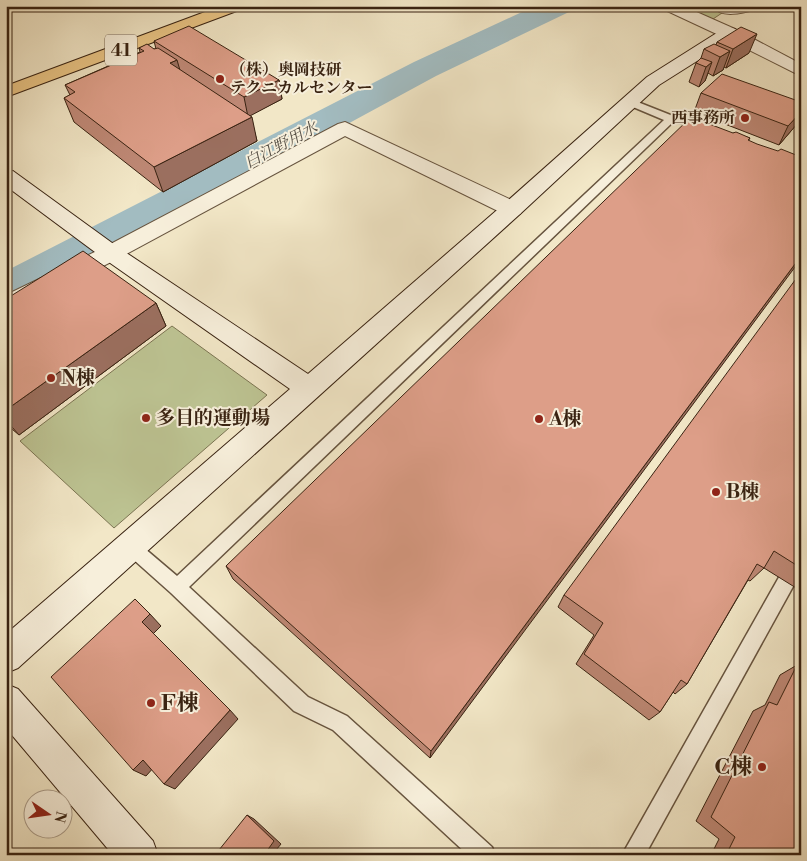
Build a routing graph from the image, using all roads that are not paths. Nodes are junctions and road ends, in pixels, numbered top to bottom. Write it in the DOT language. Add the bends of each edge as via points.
graph roads {
  1 [pos="236,6"];
  2 [pos="669,6"];
  3 [pos="720,6"];
  4 [pos="751,6"];
  5 [pos="729,33"];
  6 [pos="792,49"];
  7 [pos="766,52"];
  8 [pos="801,71"];
  9 [pos="6,92"];
  10 [pos="630,102"];
  11 [pos="671,119"];
  12 [pos="715,131"];
  13 [pos="6,176"];
  14 [pos="512,209"];
  15 [pos="102,246"];
  16 [pos="6,306"];
  17 [pos="309,388"];
  18 [pos="131,546"];
  19 [pos="801,555"];
  20 [pos="177,587"];
  21 [pos="6,656"];
  22 [pos="6,701"];
  23 [pos="139,855"];
  24 [pos="484,855"];
  25 [pos="633,855"];
  1 -- 9 [label="main road, 41"];
  2 -- 5 [label="street"];
  3 -- 4 [label="street" via="723,10"];
  5 -- 7 [label="street"];
  5 -- 10 [label="street" via="653,81"];
  6 -- 7 [label="street"];
  7 -- 8 [label="street"];
  10 -- 11 [label="lane"];
  10 -- 14 [label="street"];
  11 -- 12 [label="lane" via="689,121"];
  11 -- 20 [label="lane"];
  13 -- 15 [label="street"];
  14 -- 15 [label="street" via="345,128"];
  14 -- 17 [label="street"];
  15 -- 16 [label="street"];
  15 -- 17 [label="street"];
  17 -- 18 [label="street"];
  18 -- 20 [label="lane"];
  18 -- 21 [label="street"];
  19 -- 25 [label="lane"];
  20 -- 24 [label="lane" via="301,704 340,723"];
  22 -- 23 [label="street"];
}
